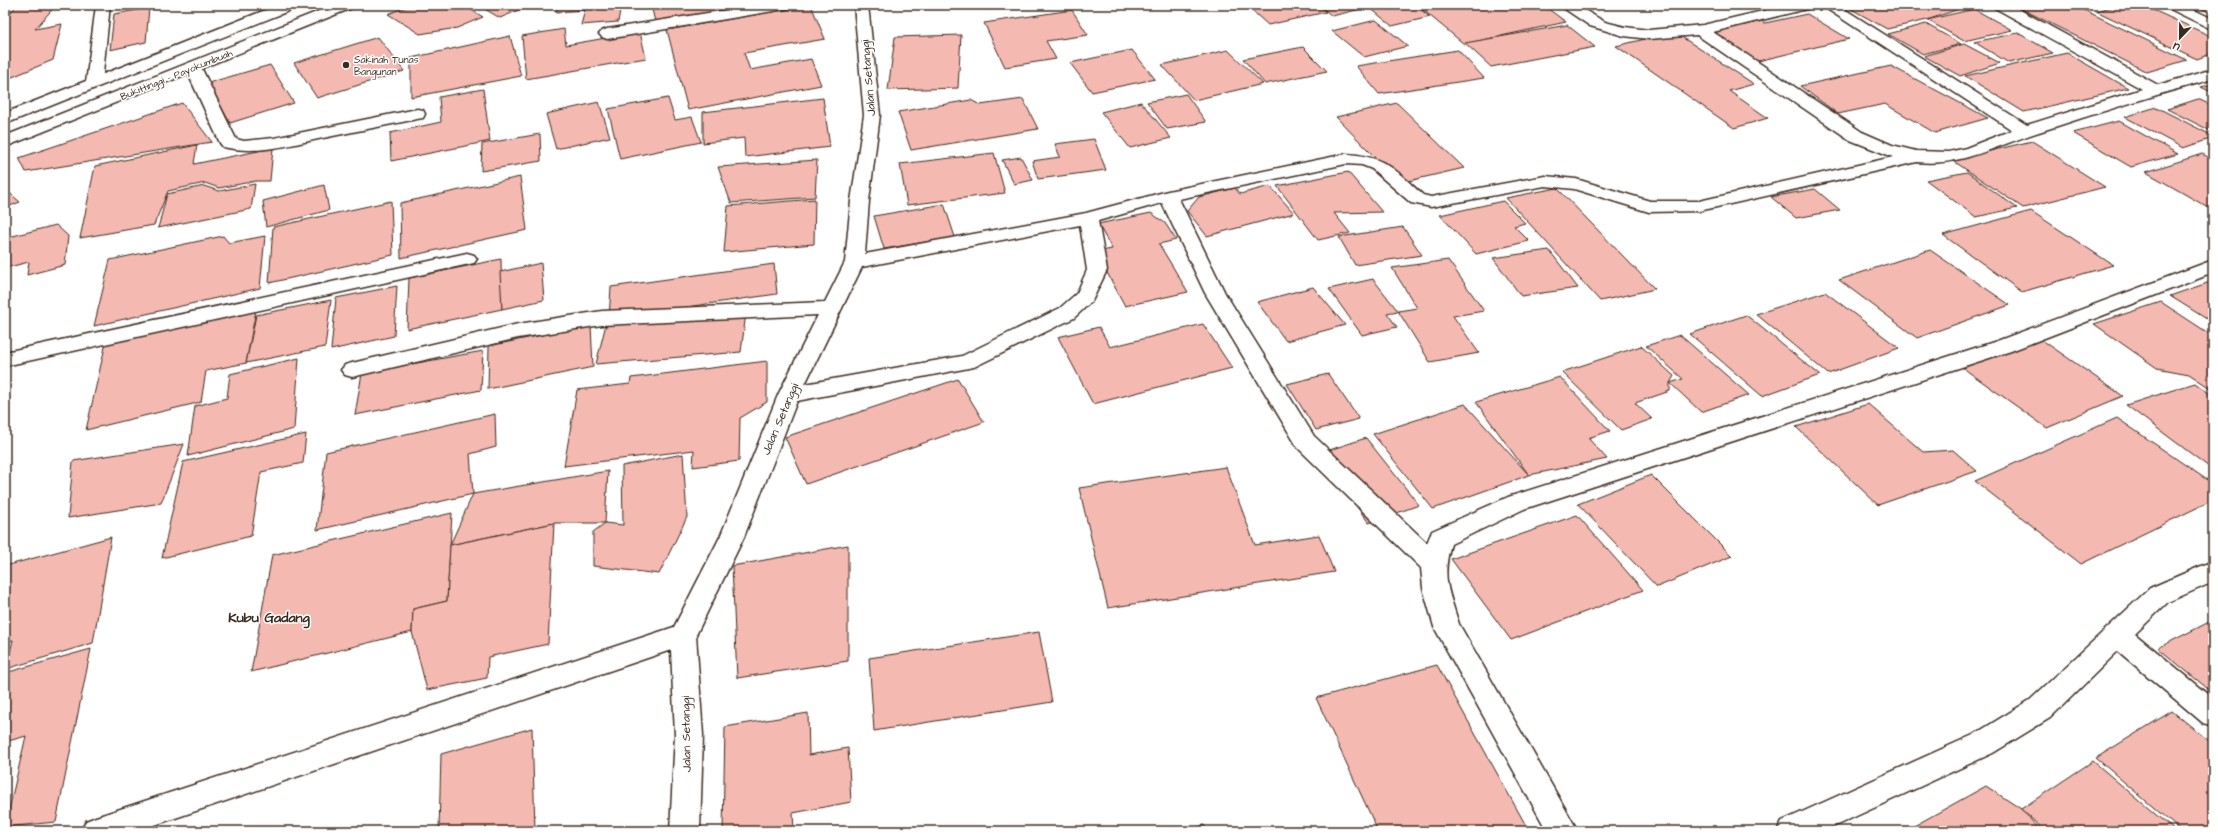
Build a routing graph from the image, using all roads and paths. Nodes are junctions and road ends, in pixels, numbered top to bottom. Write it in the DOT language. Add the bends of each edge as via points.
graph roads {
  1 [pos="103,5"];
  2 [pos="292,5"];
  3 [pos="785,5"];
  4 [pos="861,5"];
  5 [pos="1566,5"];
  6 [pos="1806,5"];
  7 [pos="1828,5"];
  8 [pos="2000,5"];
  9 [pos="2173,5"];
  10 [pos="338,6"];
  11 [pos="2213,25"];
  12 [pos="1700,30"];
  13 [pos="607,34"];
  14 [pos="193,67"];
  15 [pos="2213,74"];
  16 [pos="94,83"];
  17 [pos="2156,90"];
  18 [pos="417,114"];
  19 [pos="5,119"];
  20 [pos="2025,131"];
  21 [pos="5,142"];
  22 [pos="1915,157"];
  23 [pos="1168,196"];
  24 [pos="1088,218"];
  25 [pos="467,259"];
  26 [pos="855,262"];
  27 [pos="2213,266"];
  28 [pos="832,308"];
  29 [pos="5,359"];
  30 [pos="352,370"];
  31 [pos="788,395"];
  32 [pos="1433,564"];
  33 [pos="2213,571"];
  34 [pos="683,635"];
  35 [pos="2118,636"];
  36 [pos="2213,714"];
  37 [pos="96,831"];
  38 [pos="685,831"];
  39 [pos="1563,831"];
  40 [pos="1792,831"];
  1 -- 16 [label="main road"];
  2 -- 16 [label="main road, Bukittinggi - Payokumbuah"];
  3 -- 13 [label="main road"];
  4 -- 26 [label="main road, Jalan Setanggi" via="872,115 860,201"];
  5 -- 12 [label="main road" via="1600,25 1624,32 1653,34"];
  6 -- 12 [label="main road"];
  7 -- 20 [label="main road"];
  8 -- 17 [label="main road"];
  9 -- 11 [label="main road"];
  10 -- 14 [label="main road, Bukittinggi - Payokumbuah"];
  12 -- 22 [label="main road" via="1856,136 1879,148"];
  14 -- 18 [label="main road" via="229,143 244,146 274,143"];
  14 -- 21 [label="main road, Bukittinggi - Payokumbuah"];
  15 -- 17 [label="main road"];
  16 -- 19 [label="main road, Bukittinggi - Payokumbuah"];
  17 -- 20 [label="main road"];
  20 -- 22 [label="main road" via="1961,155"];
  22 -- 23 [label="main road" via="1700,206 1648,207 1560,181 1545,181 1431,202 1417,199 1378,165 1365,160 1346,159"];
  23 -- 24 [label="main road"];
  23 -- 32 [label="main road" via="1215,293 1306,442"];
  24 -- 26 [label="main road"];
  24 -- 31 [label="main road" via="1097,270 1085,296 1067,312 967,362"];
  25 -- 29 [label="main road"];
  26 -- 28 [label="main road, Jalan Setanggi"];
  27 -- 32 [label="main road" via="2004,346 1516,503 1441,538"];
  28 -- 30 [label="main road" via="602,318 518,331"];
  28 -- 31 [label="main road, Jalan Setanggi"];
  31 -- 34 [label="main road, Jalan Setanggi" via="732,536"];
  32 -- 39 [label="main road" via="1435,588 1447,626"];
  33 -- 35 [label="main road" via="2159,595"];
  34 -- 37 [label="main road"];
  34 -- 38 [label="main road, Jalan Setanggi" via="689,736"];
  35 -- 36 [label="main road"];
  35 -- 40 [label="main road" via="2040,708 1983,744"];
}
